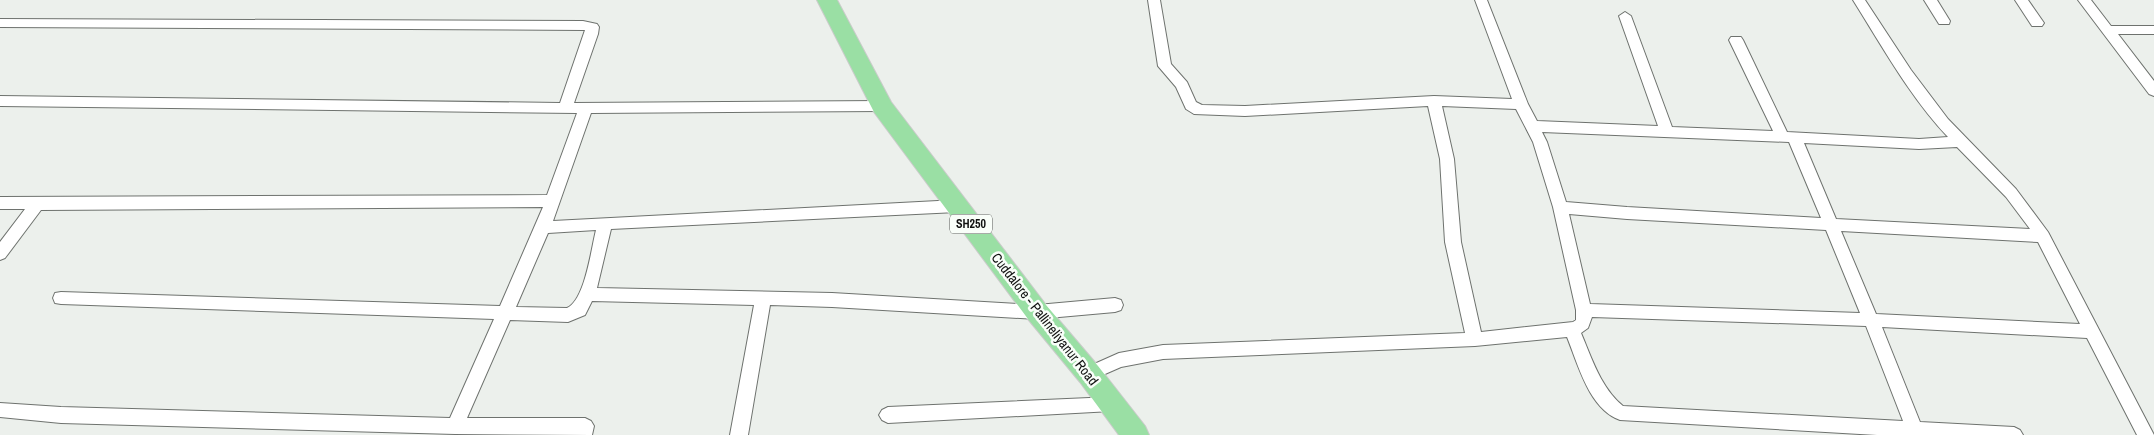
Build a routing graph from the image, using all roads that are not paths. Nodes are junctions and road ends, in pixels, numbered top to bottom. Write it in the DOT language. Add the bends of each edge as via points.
graph roads {
  1 [pos="827,0"];
  2 [pos="1154,0"];
  3 [pos="1481,0"];
  4 [pos="1859,0"];
  5 [pos="1930,0"];
  6 [pos="2020,0"];
  7 [pos="2084,0"];
  8 [pos="1625,16"];
  9 [pos="1944,21"];
  10 [pos="0,23"];
  11 [pos="2037,23"];
  12 [pos="2107,30"];
  13 [pos="2154,30"];
  14 [pos="1736,40"];
  15 [pos="2154,91"];
  16 [pos="0,101"];
  17 [pos="1434,102"];
  18 [pos="1521,104"];
  19 [pos="882,106"];
  20 [pos="566,108"];
  21 [pos="586,108"];
  22 [pos="1532,126"];
  23 [pos="1667,132"];
  24 [pos="1788,137"];
  25 [pos="1962,141"];
  26 [pos="552,201"];
  27 [pos="0,203"];
  28 [pos="37,204"];
  29 [pos="957,206"];
  30 [pos="1560,207"];
  31 [pos="605,224"];
  32 [pos="1832,224"];
  33 [pos="543,228"];
  34 [pos="2043,236"];
  35 [pos="0,254"];
  36 [pos="588,294"];
  37 [pos="61,298"];
  38 [pos="763,298"];
  39 [pos="1115,304"];
  40 [pos="1584,310"];
  41 [pos="507,312"];
  42 [pos="1037,312"];
  43 [pos="1871,320"];
  44 [pos="1572,330"];
  45 [pos="2091,331"];
  46 [pos="1475,339"];
  47 [pos="1089,374"];
  48 [pos="1112,404"];
  49 [pos="0,410"];
  50 [pos="888,415"];
  51 [pos="455,426"];
  52 [pos="283,428"];
  53 [pos="1916,432"];
  54 [pos="583,435"];
  55 [pos="739,435"];
  56 [pos="1136,435"];
  57 [pos="2014,435"];
  58 [pos="2146,435"];
  1 -- 19 [label="main road, Cuddalore - Pallineliyanur Road / SH250"];
  2 -- 17 [label="street" via="1165,66 1177,78 1191,105 1199,110"];
  3 -- 18 [label="street"];
  4 -- 25 [label="street" via="1906,73 1943,123"];
  5 -- 9 [label="street"];
  6 -- 11 [label="street"];
  7 -- 12 [label="street"];
  8 -- 23 [label="street"];
  10 -- 20 [label="street" via="592,27"];
  12 -- 13 [label="street"];
  12 -- 15 [label="street"];
  14 -- 24 [label="street"];
  16 -- 20 [label="street"];
  17 -- 18 [label="street"];
  17 -- 46 [label="street" via="1447,159 1453,242"];
  18 -- 22 [label="street"];
  19 -- 21 [label="street"];
  19 -- 29 [label="main road, Cuddalore - Pallineliyanur Road / SH250"];
  20 -- 21 [label="street"];
  21 -- 26 [label="street"];
  22 -- 23 [label="street"];
  22 -- 30 [label="street"];
  23 -- 24 [label="street"];
  24 -- 25 [label="street" via="1919,144"];
  24 -- 32 [label="street"];
  25 -- 34 [label="street" via="2011,193"];
  26 -- 28 [label="street"];
  26 -- 33 [label="street"];
  27 -- 28 [label="street"];
  28 -- 35 [label="street"];
  29 -- 31 [label="street"];
  29 -- 42 [label="main road, Cuddalore - Pallineliyanur Road / SH250"];
  30 -- 32 [label="street"];
  30 -- 40 [label="street"];
  31 -- 33 [label="street"];
  31 -- 36 [label="street"];
  32 -- 34 [label="street"];
  32 -- 43 [label="street"];
  33 -- 41 [label="street"];
  34 -- 45 [label="street"];
  36 -- 38 [label="street"];
  36 -- 41 [label="street" via="578,310 568,315"];
  37 -- 41 [label="street"];
  38 -- 42 [label="street"];
  38 -- 55 [label="street"];
  39 -- 42 [label="street"];
  40 -- 43 [label="street"];
  40 -- 44 [label="street" via="1580,327"];
  41 -- 51 [label="street"];
  42 -- 47 [label="main road, Cuddalore - Pallineliyanur Road / SH250"];
  43 -- 45 [label="street"];
  43 -- 53 [label="street"];
  44 -- 46 [label="street"];
  44 -- 53 [label="street" via="1602,396 1610,408 1620,413"];
  45 -- 58 [label="street"];
  46 -- 47 [label="street" via="1163,352 1118,360"];
  47 -- 48 [label="main road, Cuddalore - Pallineliyanur Road / SH250"];
  48 -- 50 [label="street"];
  48 -- 56 [label="main road, Cuddalore - Pallineliyanur Road / SH250"];
  49 -- 52 [label="street"];
  51 -- 52 [label="street"];
  51 -- 54 [label="street" via="585,426"];
  53 -- 57 [label="street"];
}
